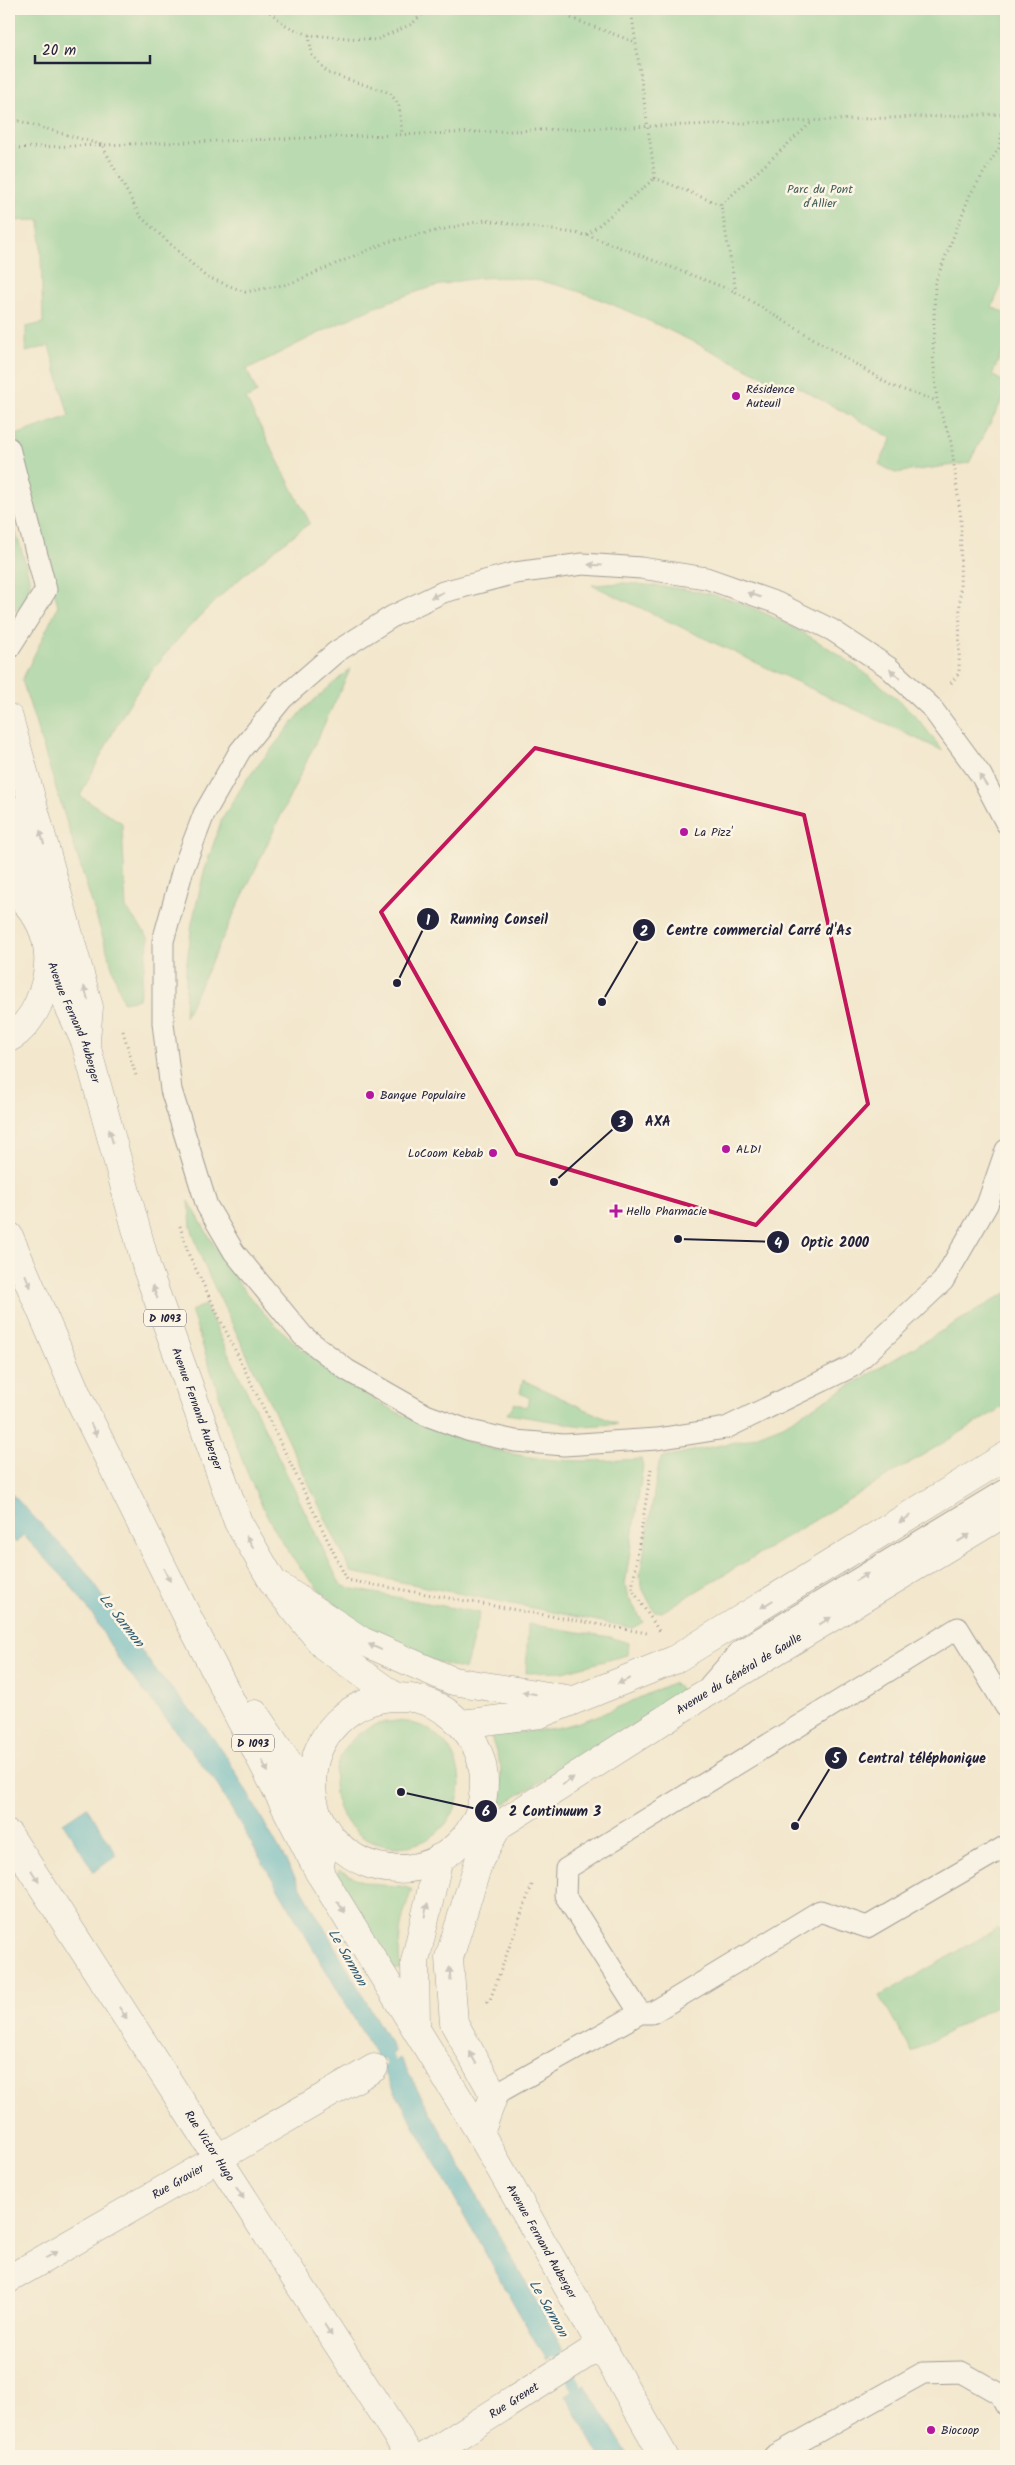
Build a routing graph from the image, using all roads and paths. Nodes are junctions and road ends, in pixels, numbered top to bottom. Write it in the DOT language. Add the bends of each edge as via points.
graph roads {
  1 [pos="266,9"];
  2 [pos="427,9"];
  3 [pos="570,9"];
  4 [pos="631,9"];
  5 [pos="309,35"];
  6 [pos="636,42"];
  7 [pos="1006,114"];
  8 [pos="9,118"];
  9 [pos="814,121"];
  10 [pos="647,127"];
  11 [pos="402,134"];
  12 [pos="102,145"];
  13 [pos="9,148"];
  14 [pos="655,178"];
  15 [pos="721,205"];
  16 [pos="587,235"];
  17 [pos="736,292"];
  18 [pos="937,401"];
  19 [pos="9,448"];
  20 [pos="9,648"];
  21 [pos="930,708"];
  22 [pos="9,718"];
  23 [pos="9,809"];
  24 [pos="1006,823"];
  25 [pos="9,888"];
  26 [pos="39,920"];
  27 [pos="49,955"];
  28 [pos="9,1038"];
  29 [pos="85,1041"];
  30 [pos="1006,1150"];
  31 [pos="997,1202"];
  32 [pos="9,1236"];
  33 [pos="656,1439"];
  34 [pos="1006,1456"];
  35 [pos="1006,1489"];
  36 [pos="1006,1512"];
  37 [pos="274,1584"];
  38 [pos="186,1614"];
  39 [pos="662,1635"];
  40 [pos="394,1696"];
  41 [pos="698,1698"];
  42 [pos="577,1701"];
  43 [pos="1006,1707"];
  44 [pos="462,1724"];
  45 [pos="313,1800"];
  46 [pos="485,1827"];
  47 [pos="326,1830"];
  48 [pos="9,1835"];
  49 [pos="1006,1846"];
  50 [pos="439,1858"];
  51 [pos="319,1872"];
  52 [pos="640,2013"];
  53 [pos="416,2028"];
  54 [pos="374,2068"];
  55 [pos="494,2095"];
  56 [pos="480,2133"];
  57 [pos="218,2159"];
  58 [pos="9,2279"];
  59 [pos="601,2345"];
  60 [pos="1006,2405"];
  61 [pos="410,2456"];
  62 [pos="426,2456"];
  63 [pos="664,2456"];
  64 [pos="774,2456"];
  1 -- 5 [label="path" via="287,26"];
  2 -- 5 [label="path" via="412,24 376,40"];
  3 -- 6 [label="path" via="570,18"];
  4 -- 6 [label="path"];
  5 -- 11 [label="path" via="312,55 328,73 390,93 399,105"];
  6 -- 10 [label="path"];
  7 -- 9 [label="path"];
  7 -- 18 [label="path" via="999,148 970,195 935,283 933,354"];
  8 -- 12 [label="path"];
  9 -- 10 [label="path"];
  9 -- 15 [label="path"];
  10 -- 11 [label="path"];
  10 -- 14 [label="path"];
  11 -- 12 [label="path"];
  12 -- 13 [label="path"];
  12 -- 16 [label="path" via="140,216 205,276 245,292 289,284 387,242 485,220"];
  14 -- 15 [label="path"];
  14 -- 16 [label="path"];
  15 -- 17 [label="path"];
  16 -- 17 [label="path"];
  17 -- 18 [label="path" via="892,386"];
  18 -- 21 [label="path" via="951,442 961,518 959,672"];
  19 -- 20 [label="lane" via="46,590"];
  24 -- 21 [label="lane, one-way" via="981,775"];
  21 -- 33 [label="lane, one-way" via="888,667 832,630 777,604 706,578 641,568 583,564 515,573 443,592 393,616 336,652 283,698 240,751 204,814 183,869 163,941 163,1023 171,1090 207,1206 234,1252 269,1297 304,1336 347,1370 435,1418 470,1431 515,1441 564,1445"];
  29 -- 22 [label="main road, one-way" via="89,1007"];
  23 -- 26 [label="main road, Avenue Fernand Auberger"];
  25 -- 26 [label="main road" via="22,898"];
  26 -- 27 [label="main road, Avenue Fernand Auberger"];
  27 -- 28 [label="main road" via="46,985 34,1014"];
  27 -- 29 [label="main road, Avenue Fernand Auberger / D 1093"];
  37 -- 29 [label="main road, Avenue Fernand Auberger / D 1093, one-way" via="238,1522 147,1269"];
  30 -- 31 [label="lane"];
  31 -- 33 [label="lane" via="943,1281 853,1366 726,1428"];
  32 -- 38 [label="main road, Avenue Fernand Auberger / D 1093, one-way" via="79,1399"];
  33 -- 39 [label="path" via="632,1589"];
  34 -- 42 [label="main road, one-way" via="674,1660"];
  41 -- 35 [label="lane, one-way" via="741,1650"];
  41 -- 36 [label="main road, Avenue du Général de Gaulle, one-way"];
  37 -- 40 [label="main road, Avenue Fernand Auberger / D 1093" via="324,1646"];
  42 -- 37 [label="main road, one-way" via="453,1681 362,1641"];
  38 -- 45 [label="main road, Avenue Fernand Auberger / D 1093"];
  38 -- 51 [label="main road, Avenue Fernand Auberger / D 1093, one-way"];
  40 -- 44 [label="main road" via="420,1699 435,1705"];
  40 -- 45 [label="main road" via="365,1702 340,1719 322,1742 312,1770"];
  46 -- 41 [label="main road, Avenue du Général de Gaulle, one-way"];
  42 -- 44 [label="main road" via="540,1714"];
  43 -- 52 [label="lane" via="958,1628 566,1869 565,1895"];
  44 -- 46 [label="main road" via="477,1748 484,1774 482,1802"];
  45 -- 47 [label="main road"];
  46 -- 50 [label="main road"];
  55 -- 46 [label="main road, one-way" via="454,2023 449,1958 479,1861"];
  47 -- 50 [label="main road" via="343,1849 365,1862 390,1868 416,1867"];
  47 -- 51 [label="main road"];
  48 -- 57 [label="main road, Rue Victor Hugo, one-way"];
  49 -- 52 [label="lane" via="867,1927 820,1911 652,2013"];
  53 -- 50 [label="main road, one-way" via="415,1962"];
  51 -- 53 [label="main road, Avenue Fernand Auberger / D 1093, one-way"];
  52 -- 55 [label="lane"];
  53 -- 56 [label="main road, Avenue Fernand Auberger / D 1093"];
  54 -- 57 [label="main road, Rue Gravier"];
  55 -- 56 [label="main road"];
  56 -- 59 [label="main road, Avenue Fernand Auberger / D 1093"];
  58 -- 57 [label="main road, Rue Gravier, one-way"];
  57 -- 61 [label="main road, Rue Victor Hugo, one-way"];
  59 -- 62 [label="main road, Rue Grenet"];
  59 -- 63 [label="main road, Avenue Fernand Auberger / D 1093"];
  60 -- 64 [label="lane" via="1000,2394 961,2372 923,2373"];
}
